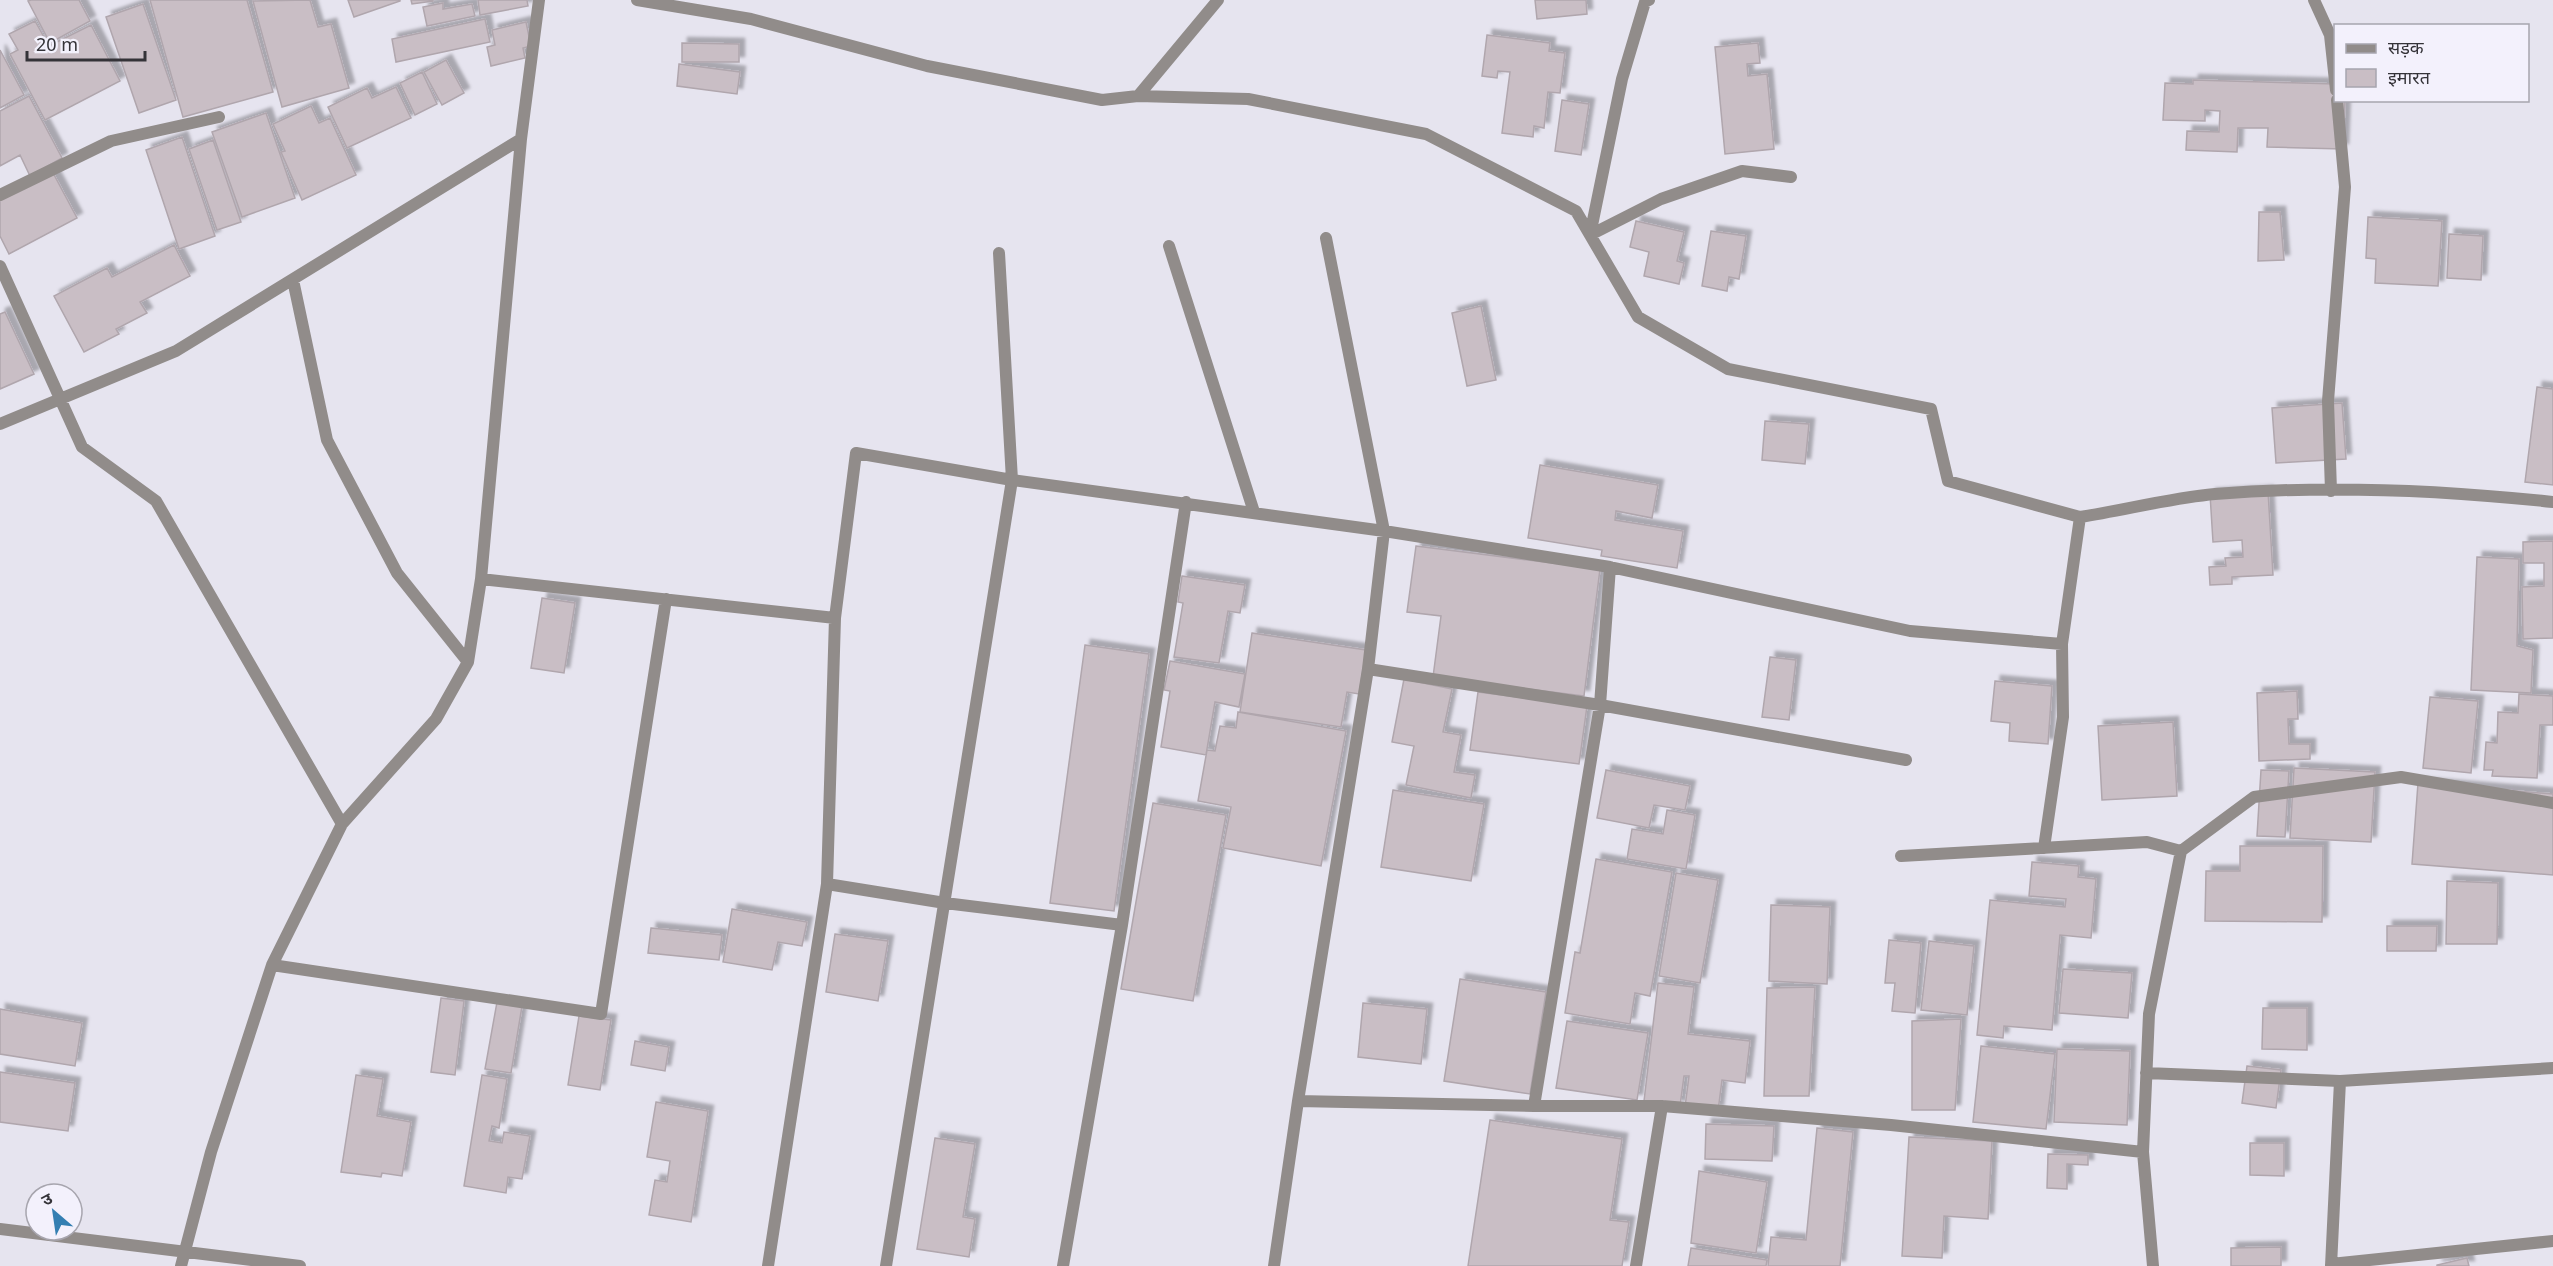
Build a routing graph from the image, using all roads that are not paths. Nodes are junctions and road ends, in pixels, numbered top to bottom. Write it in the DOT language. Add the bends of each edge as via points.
graph roads {
  1 [pos="539,0"];
  2 [pos="638,0"];
  3 [pos="1218,0"];
  4 [pos="1649,0"];
  5 [pos="2314,0"];
  6 [pos="2334,72"];
  7 [pos="1138,96"];
  8 [pos="2337,102"];
  9 [pos="219,117"];
  10 [pos="521,139"];
  11 [pos="1791,177"];
  12 [pos="0,195"];
  13 [pos="1590,236"];
  14 [pos="1326,238"];
  15 [pos="1169,246"];
  16 [pos="999,253"];
  17 [pos="0,266"];
  18 [pos="293,280"];
  19 [pos="60,399"];
  20 [pos="0,424"];
  21 [pos="1012,480"];
  22 [pos="2331,491"];
  23 [pos="1186,502"];
  24 [pos="2553,502"];
  25 [pos="1254,512"];
  26 [pos="2080,517"];
  27 [pos="1384,531"];
  28 [pos="1610,567"];
  29 [pos="481,579"];
  30 [pos="666,599"];
  31 [pos="835,618"];
  32 [pos="2062,644"];
  33 [pos="468,662"];
  34 [pos="1368,669"];
  35 [pos="1600,705"];
  36 [pos="1906,760"];
  37 [pos="2553,803"];
  38 [pos="342,824"];
  39 [pos="2044,848"];
  40 [pos="2181,851"];
  41 [pos="1901,856"];
  42 [pos="827,884"];
  43 [pos="945,903"];
  44 [pos="1122,925"];
  45 [pos="272,965"];
  46 [pos="2553,1068"];
  47 [pos="2146,1073"];
  48 [pos="2340,1081"];
  49 [pos="1298,1101"];
  50 [pos="1534,1106"];
  51 [pos="1662,1106"];
  52 [pos="2143,1152"];
  53 [pos="0,1229"];
  54 [pos="2553,1241"];
  55 [pos="183,1251"];
  56 [pos="2331,1265"];
  57 [pos="181,1266"];
  58 [pos="300,1266"];
  59 [pos="768,1266"];
  60 [pos="886,1266"];
  61 [pos="1063,1266"];
  62 [pos="1274,1266"];
  63 [pos="1636,1266"];
  64 [pos="2153,1266"];
  1 -- 10 [label="street"];
  2 -- 7 [label="street" via="751,19 927,66 1102,100"];
  3 -- 7 [label="street"];
  4 -- 13 [label="street" via="1645,2 1622,80"];
  5 -- 6 [label="street" via="2330,35"];
  7 -- 13 [label="street" via="1248,99 1426,134 1576,211"];
  8 -- 22 [label="street" via="2345,187 2328,401"];
  9 -- 12 [label="street" via="111,141"];
  10 -- 18 [label="street"];
  10 -- 29 [label="street"];
  11 -- 13 [label="street" via="1742,171 1660,199"];
  13 -- 26 [label="street" via="1638,317 1728,369 1931,409 1948,481"];
  14 -- 27 [label="street"];
  15 -- 25 [label="street"];
  16 -- 21 [label="street"];
  17 -- 19 [label="street"];
  18 -- 19 [label="street" via="176,351"];
  18 -- 33 [label="street" via="327,440 397,573"];
  19 -- 20 [label="street"];
  19 -- 38 [label="street" via="82,447 156,501"];
  21 -- 23 [label="street"];
  21 -- 31 [label="street" via="856,453"];
  21 -- 43 [label="street"];
  22 -- 24 [label="street" via="2484,495"];
  22 -- 26 [label="street" via="2214,494"];
  23 -- 25 [label="street"];
  23 -- 44 [label="street"];
  25 -- 27 [label="street"];
  26 -- 32 [label="street"];
  27 -- 28 [label="street"];
  27 -- 34 [label="street"];
  28 -- 32 [label="street" via="1910,632"];
  28 -- 35 [label="street"];
  29 -- 30 [label="street"];
  29 -- 33 [label="street"];
  30 -- 31 [label="street"];
  30 -- 45 [label="street" via="601,1014"];
  31 -- 42 [label="street"];
  32 -- 39 [label="street" via="2062,717"];
  33 -- 38 [label="street" via="436,719"];
  34 -- 35 [label="street"];
  34 -- 49 [label="street"];
  35 -- 36 [label="street"];
  35 -- 50 [label="street"];
  37 -- 40 [label="street" via="2401,777 2254,797"];
  38 -- 45 [label="street"];
  39 -- 40 [label="street" via="2147,842"];
  39 -- 41 [label="street"];
  40 -- 47 [label="street" via="2149,1014"];
  42 -- 43 [label="street"];
  42 -- 59 [label="street"];
  43 -- 44 [label="street"];
  43 -- 60 [label="street"];
  44 -- 61 [label="street"];
  45 -- 55 [label="street"];
  46 -- 48 [label="street"];
  47 -- 48 [label="street"];
  47 -- 52 [label="street"];
  48 -- 56 [label="street"];
  49 -- 50 [label="street"];
  49 -- 62 [label="street"];
  50 -- 51 [label="street"];
  51 -- 52 [label="street"];
  51 -- 63 [label="street"];
  52 -- 64 [label="street"];
  53 -- 55 [label="street"];
  54 -- 56 [label="street"];
  55 -- 57 [label="street"];
  55 -- 58 [label="street"];
}
